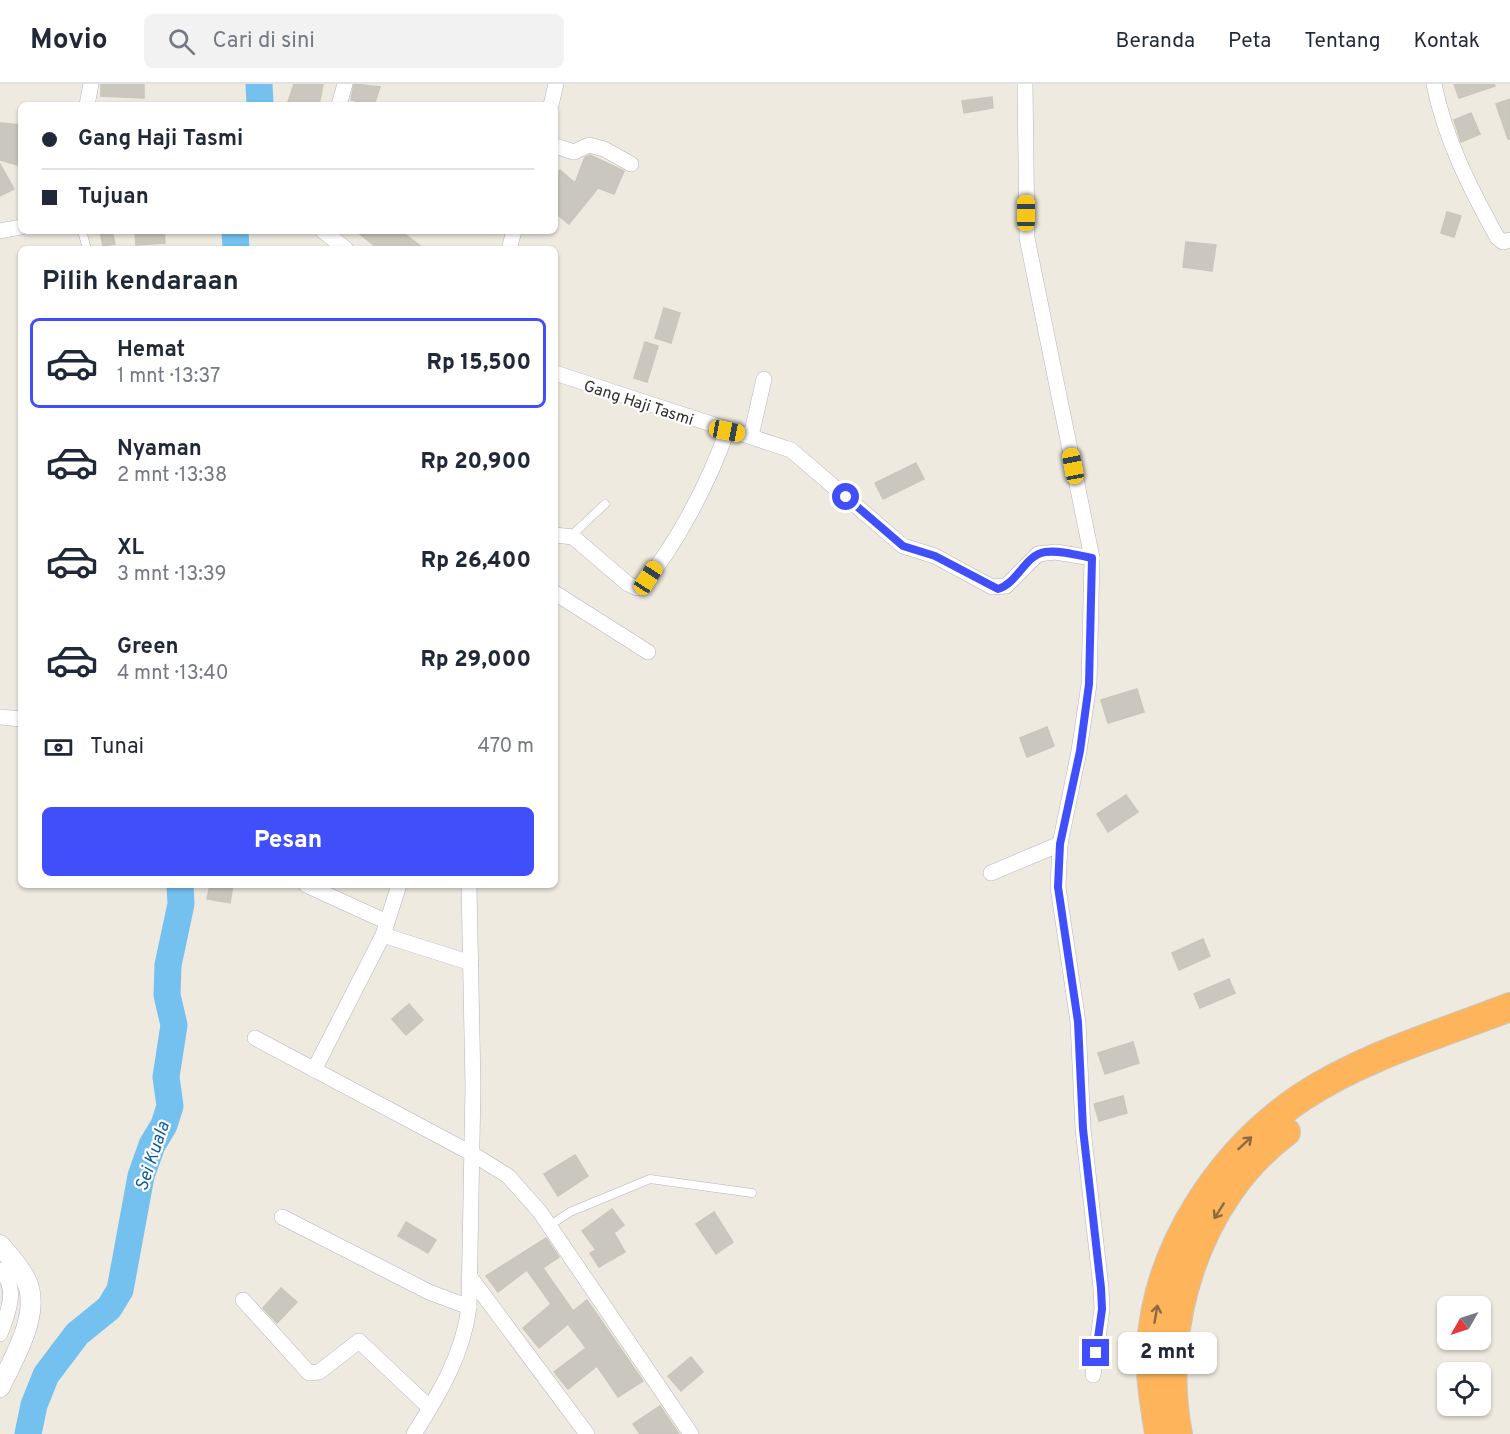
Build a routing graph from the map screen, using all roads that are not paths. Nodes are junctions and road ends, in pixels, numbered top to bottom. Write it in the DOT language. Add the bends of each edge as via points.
graph roads {
  1 [pos="91,84"];
  2 [pos="345,84"];
  3 [pos="556,84"];
  4 [pos="1025,84"];
  5 [pos="1434,84"];
  6 [pos="88,102"];
  7 [pos="340,102"];
  8 [pos="551,102"];
  9 [pos="558,147"];
  10 [pos="631,164"];
  11 [pos="18,228"];
  12 [pos="0,231"];
  13 [pos="327,234"];
  14 [pos="1510,240"];
  15 [pos="342,246"];
  16 [pos="558,374"];
  17 [pos="764,379"];
  18 [pos="727,431"];
  19 [pos="751,436"];
  20 [pos="605,504"];
  21 [pos="558,535"];
  22 [pos="571,536"];
  23 [pos="1092,558"];
  24 [pos="558,595"];
  25 [pos="648,652"];
  26 [pos="0,717"];
  27 [pos="18,719"];
  28 [pos="1060,844"];
  29 [pos="991,873"];
  30 [pos="312,888"];
  31 [pos="398,888"];
  32 [pos="467,888"];
  33 [pos="385,928"];
  34 [pos="471,963"];
  35 [pos="1510,1007"];
  36 [pos="1510,1027"];
  37 [pos="255,1038"];
  38 [pos="314,1070"];
  39 [pos="471,1153"];
  40 [pos="752,1193"];
  41 [pos="282,1217"];
  42 [pos="549,1226"];
  43 [pos="0,1245"];
  44 [pos="0,1270"];
  45 [pos="470,1277"];
  46 [pos="243,1300"];
  47 [pos="469,1307"];
  48 [pos="0,1334"];
  49 [pos="1093,1375"];
  50 [pos="0,1387"];
  51 [pos="430,1408"];
  52 [pos="414,1434"];
  53 [pos="587,1434"];
  54 [pos="691,1434"];
  55 [pos="1159,1434"];
  56 [pos="1178,1434"];
  1 -- 6 [label="street"];
  2 -- 7 [label="street"];
  3 -- 8 [label="street"];
  4 -- 23 [label="street" via="1027,238"];
  5 -- 14 [label="street" via="1442,121 1458,162 1497,237 1503,242"];
  9 -- 10 [label="street" via="574,153 589,146 604,149"];
  11 -- 12 [label="street"];
  13 -- 15 [label="street"];
  16 -- 18 [label="street, Gang Haji Tasmi"];
  17 -- 19 [label="street"];
  18 -- 19 [label="street, Gang Haji Tasmi"];
  18 -- 22 [label="street" via="716,463 678,532 642,586 628,584"];
  19 -- 23 [label="street, Gang Haji Tasmi" via="791,450 903,546 935,556 992,587 1006,586 1038,554 1055,552"];
  20 -- 22 [label="lane"];
  21 -- 22 [label="street"];
  23 -- 28 [label="street" via="1089,684 1080,751"];
  24 -- 25 [label="street"];
  26 -- 27 [label="street"];
  28 -- 29 [label="street"];
  28 -- 49 [label="street" via="1058,887 1078,1022 1083,1129 1101,1288"];
  30 -- 33 [label="street"];
  31 -- 33 [label="street"];
  32 -- 34 [label="street"];
  33 -- 34 [label="street"];
  33 -- 38 [label="street"];
  34 -- 39 [label="street"];
  55 -- 35 [label="highway, one-way" via="1150,1347 1158,1301 1176,1248 1215,1178 1270,1120 1303,1096 1357,1067"];
  36 -- 56 [label="highway, one-way" via="1366,1083 1315,1110 1282,1135 1236,1185 1204,1235 1179,1307 1174,1354 1174,1417"];
  37 -- 38 [label="street"];
  38 -- 39 [label="street"];
  39 -- 42 [label="street" via="508,1176"];
  39 -- 45 [label="street"];
  40 -- 42 [label="lane" via="650,1179 578,1208"];
  41 -- 47 [label="street" via="429,1292"];
  42 -- 54 [label="street"];
  43 -- 50 [label="street" via="26,1279 32,1301"];
  44 -- 48 [label="street" via="7,1276 10,1291 8,1314"];
  45 -- 47 [label="street"];
  45 -- 53 [label="street"];
  46 -- 51 [label="street" via="309,1372 320,1372 359,1341"];
  47 -- 51 [label="street" via="459,1350"];
  51 -- 52 [label="street"];
}
